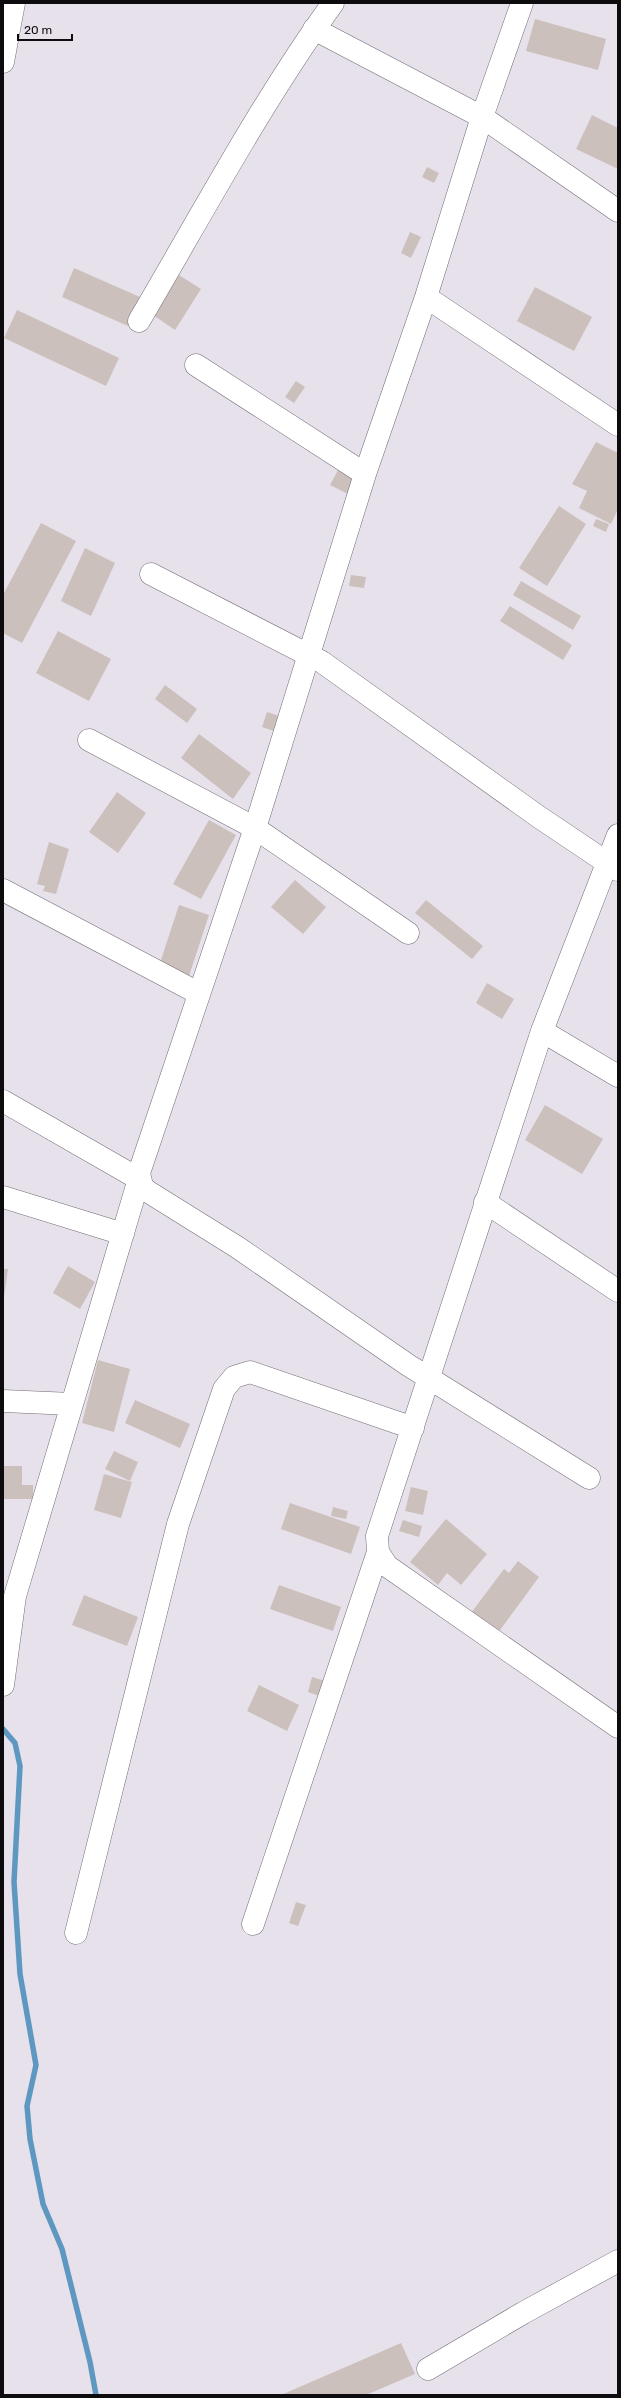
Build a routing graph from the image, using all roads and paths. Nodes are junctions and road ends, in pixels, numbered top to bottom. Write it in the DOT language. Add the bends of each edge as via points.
graph roads {
  1 [pos="14,3"];
  2 [pos="333,3"];
  3 [pos="522,3"];
  4 [pos="314,30"];
  5 [pos="3,62"];
  6 [pos="482,117"];
  7 [pos="618,212"];
  8 [pos="426,297"];
  9 [pos="139,321"];
  10 [pos="196,364"];
  11 [pos="618,425"];
  12 [pos="366,474"];
  13 [pos="151,574"];
  14 [pos="308,655"];
  15 [pos="89,740"];
  16 [pos="255,828"];
  17 [pos="618,835"];
  18 [pos="613,867"];
  19 [pos="3,890"];
  20 [pos="408,933"];
  21 [pos="198,993"];
  22 [pos="542,1031"];
  23 [pos="618,1076"];
  24 [pos="3,1101"];
  25 [pos="139,1179"];
  26 [pos="3,1197"];
  27 [pos="485,1202"];
  28 [pos="123,1234"];
  29 [pos="618,1291"];
  30 [pos="430,1377"];
  31 [pos="3,1400"];
  32 [pos="72,1404"];
  33 [pos="413,1428"];
  34 [pos="589,1478"];
  35 [pos="378,1552"];
  36 [pos="3,1685"];
  37 [pos="618,1727"];
  38 [pos="253,1924"];
  39 [pos="76,1933"];
  40 [pos="618,2261"];
  41 [pos="428,2369"];
  1 -- 5 [label="street"];
  2 -- 4 [label="street"];
  3 -- 6 [label="street"];
  4 -- 6 [label="street"];
  4 -- 9 [label="street"];
  6 -- 7 [label="street"];
  6 -- 8 [label="street"];
  8 -- 11 [label="street"];
  8 -- 12 [label="street"];
  10 -- 12 [label="street"];
  12 -- 14 [label="street"];
  13 -- 14 [label="street"];
  14 -- 16 [label="street"];
  14 -- 18 [label="street" via="322,662 538,817"];
  15 -- 16 [label="street"];
  16 -- 20 [label="street"];
  16 -- 21 [label="street"];
  17 -- 18 [label="street"];
  18 -- 22 [label="street"];
  19 -- 21 [label="street"];
  21 -- 25 [label="street"];
  22 -- 23 [label="street"];
  22 -- 27 [label="street"];
  24 -- 25 [label="street"];
  25 -- 28 [label="street"];
  25 -- 30 [label="street" via="147,1191 237,1247 408,1365"];
  26 -- 28 [label="street"];
  27 -- 29 [label="street"];
  27 -- 30 [label="street"];
  28 -- 32 [label="street"];
  30 -- 33 [label="street"];
  30 -- 34 [label="street"];
  31 -- 32 [label="street"];
  32 -- 36 [label="street" via="15,1596"];
  33 -- 35 [label="street" via="377,1536"];
  33 -- 39 [label="street" via="250,1372 234,1378 224,1389 178,1524"];
  35 -- 37 [label="street" via="388,1566"];
  35 -- 38 [label="street"];
  40 -- 41 [label="street"];
}
